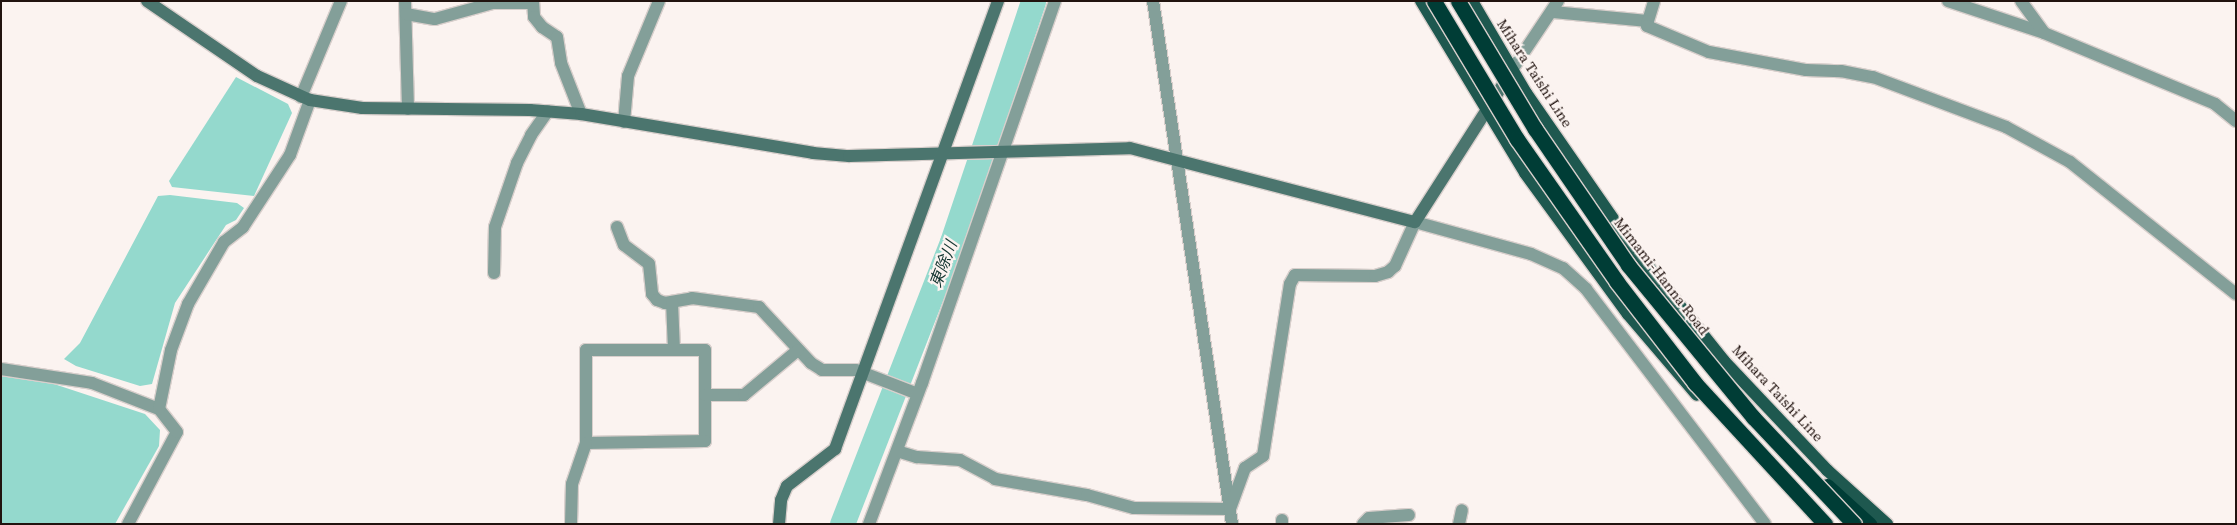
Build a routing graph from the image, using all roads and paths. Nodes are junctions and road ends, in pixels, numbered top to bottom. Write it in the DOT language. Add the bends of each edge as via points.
graph roads {
  1 [pos="147,1"];
  2 [pos="342,1"];
  3 [pos="660,1"];
  4 [pos="998,1"];
  5 [pos="1055,1"];
  6 [pos="1153,1"];
  7 [pos="1421,1"];
  8 [pos="1434,1"];
  9 [pos="1458,1"];
  10 [pos="1472,1"];
  11 [pos="1654,1"];
  12 [pos="1948,1"];
  13 [pos="2021,1"];
  14 [pos="533,2"];
  15 [pos="405,7"];
  16 [pos="1556,7"];
  17 [pos="1648,21"];
  18 [pos="2044,34"];
  19 [pos="1512,70"];
  20 [pos="306,99"];
  21 [pos="408,109"];
  22 [pos="548,111"];
  23 [pos="1486,111"];
  24 [pos="581,114"];
  25 [pos="2236,121"];
  26 [pos="624,122"];
  27 [pos="1004,152"];
  28 [pos="942,155"];
  29 [pos="1176,158"];
  30 [pos="1415,222"];
  31 [pos="617,227"];
  32 [pos="494,273"];
  33 [pos="2236,294"];
  34 [pos="672,302"];
  35 [pos="674,350"];
  36 [pos="798,350"];
  37 [pos="1,369"];
  38 [pos="864,374"];
  39 [pos="1695,383"];
  40 [pos="918,394"];
  41 [pos="705,395"];
  42 [pos="159,409"];
  43 [pos="1752,416"];
  44 [pos="586,443"];
  45 [pos="897,451"];
  46 [pos="1230,509"];
  47 [pos="1462,510"];
  48 [pos="1409,515"];
  49 [pos="128,524"];
  50 [pos="571,524"];
  51 [pos="779,524"];
  52 [pos="869,524"];
  53 [pos="1232,524"];
  54 [pos="1363,524"];
  55 [pos="1459,524"];
  56 [pos="1765,524"];
  57 [pos="1818,524"];
  58 [pos="1825,524"];
  59 [pos="1854,524"];
  60 [pos="1869,524"];
  61 [pos="1887,524"];
  1 -- 20 [label="street" via="257,76"];
  2 -- 20 [label="street"];
  3 -- 26 [label="street" via="628,76"];
  4 -- 28 [label="street"];
  5 -- 27 [label="street"];
  6 -- 29 [label="street"];
  7 -- 23 [label="main road"];
  8 -- 39 [label="highway, bridge" via="1517,139 1616,282"];
  9 -- 43 [label="highway, Mimami-Hanna Road, bridge" via="1535,129 1628,265"];
  10 -- 19 [label="main road, Mihara Taishi Line"];
  11 -- 17 [label="street"];
  12 -- 18 [label="street"];
  13 -- 18 [label="street"];
  14 -- 15 [label="street" via="493,4 435,19"];
  14 -- 24 [label="street" via="534,17 542,27 558,37 561,63"];
  15 -- 21 [label="street"];
  16 -- 17 [label="street"];
  16 -- 19 [label="street"];
  17 -- 33 [label="street" via="1647,26 1709,52 1806,70 1841,71 1873,78 2006,127 2070,162"];
  18 -- 25 [label="street" via="2215,104"];
  19 -- 23 [label="street"];
  19 -- 61 [label="main road, Mihara Taishi Line" via="1632,246 1724,361 1827,470"];
  20 -- 21 [label="street" via="362,108"];
  20 -- 42 [label="street" via="290,154 243,227 224,242 188,304 171,350"];
  21 -- 22 [label="street"];
  22 -- 24 [label="street"];
  22 -- 32 [label="street" via="531,135 514,172 495,227"];
  23 -- 30 [label="street"];
  23 -- 57 [label="main road" via="1525,173 1628,314 1685,383"];
  24 -- 26 [label="street"];
  26 -- 28 [label="street" via="813,153"];
  27 -- 28 [label="street"];
  27 -- 29 [label="street" via="1130,148"];
  27 -- 40 [label="street"];
  28 -- 38 [label="street"];
  29 -- 30 [label="street"];
  29 -- 46 [label="street"];
  30 -- 46 [label="street" via="1395,266 1388,272 1375,276 1295,275 1290,284 1262,456 1245,468"];
  30 -- 56 [label="street" via="1531,254 1563,268 1586,289"];
  31 -- 34 [label="street" via="624,245 648,264 652,294 658,300"];
  34 -- 35 [label="street"];
  34 -- 36 [label="street" via="692,298 759,307"];
  35 -- 41 [label="street" via="704,350"];
  35 -- 44 [label="street" via="586,350"];
  36 -- 38 [label="street" via="822,370"];
  36 -- 41 [label="street" via="744,395"];
  37 -- 42 [label="street" via="92,383"];
  38 -- 40 [label="street"];
  38 -- 51 [label="street" via="835,449 787,486 781,500"];
  39 -- 57 [label="highway, bridge"];
  39 -- 58 [label="highway, bridge"];
  40 -- 45 [label="street"];
  41 -- 44 [label="street" via="706,441"];
  42 -- 49 [label="street" via="177,432"];
  43 -- 59 [label="highway, Mimami-Hanna Road, bridge"];
  43 -- 60 [label="highway, bridge"];
  44 -- 50 [label="street" via="572,484"];
  45 -- 46 [label="street" via="917,457 960,460 995,479 1088,495 1134,508"];
  45 -- 52 [label="street"];
  46 -- 53 [label="street"];
  47 -- 55 [label="street"];
  48 -- 54 [label="street" via="1369,518"];
}
